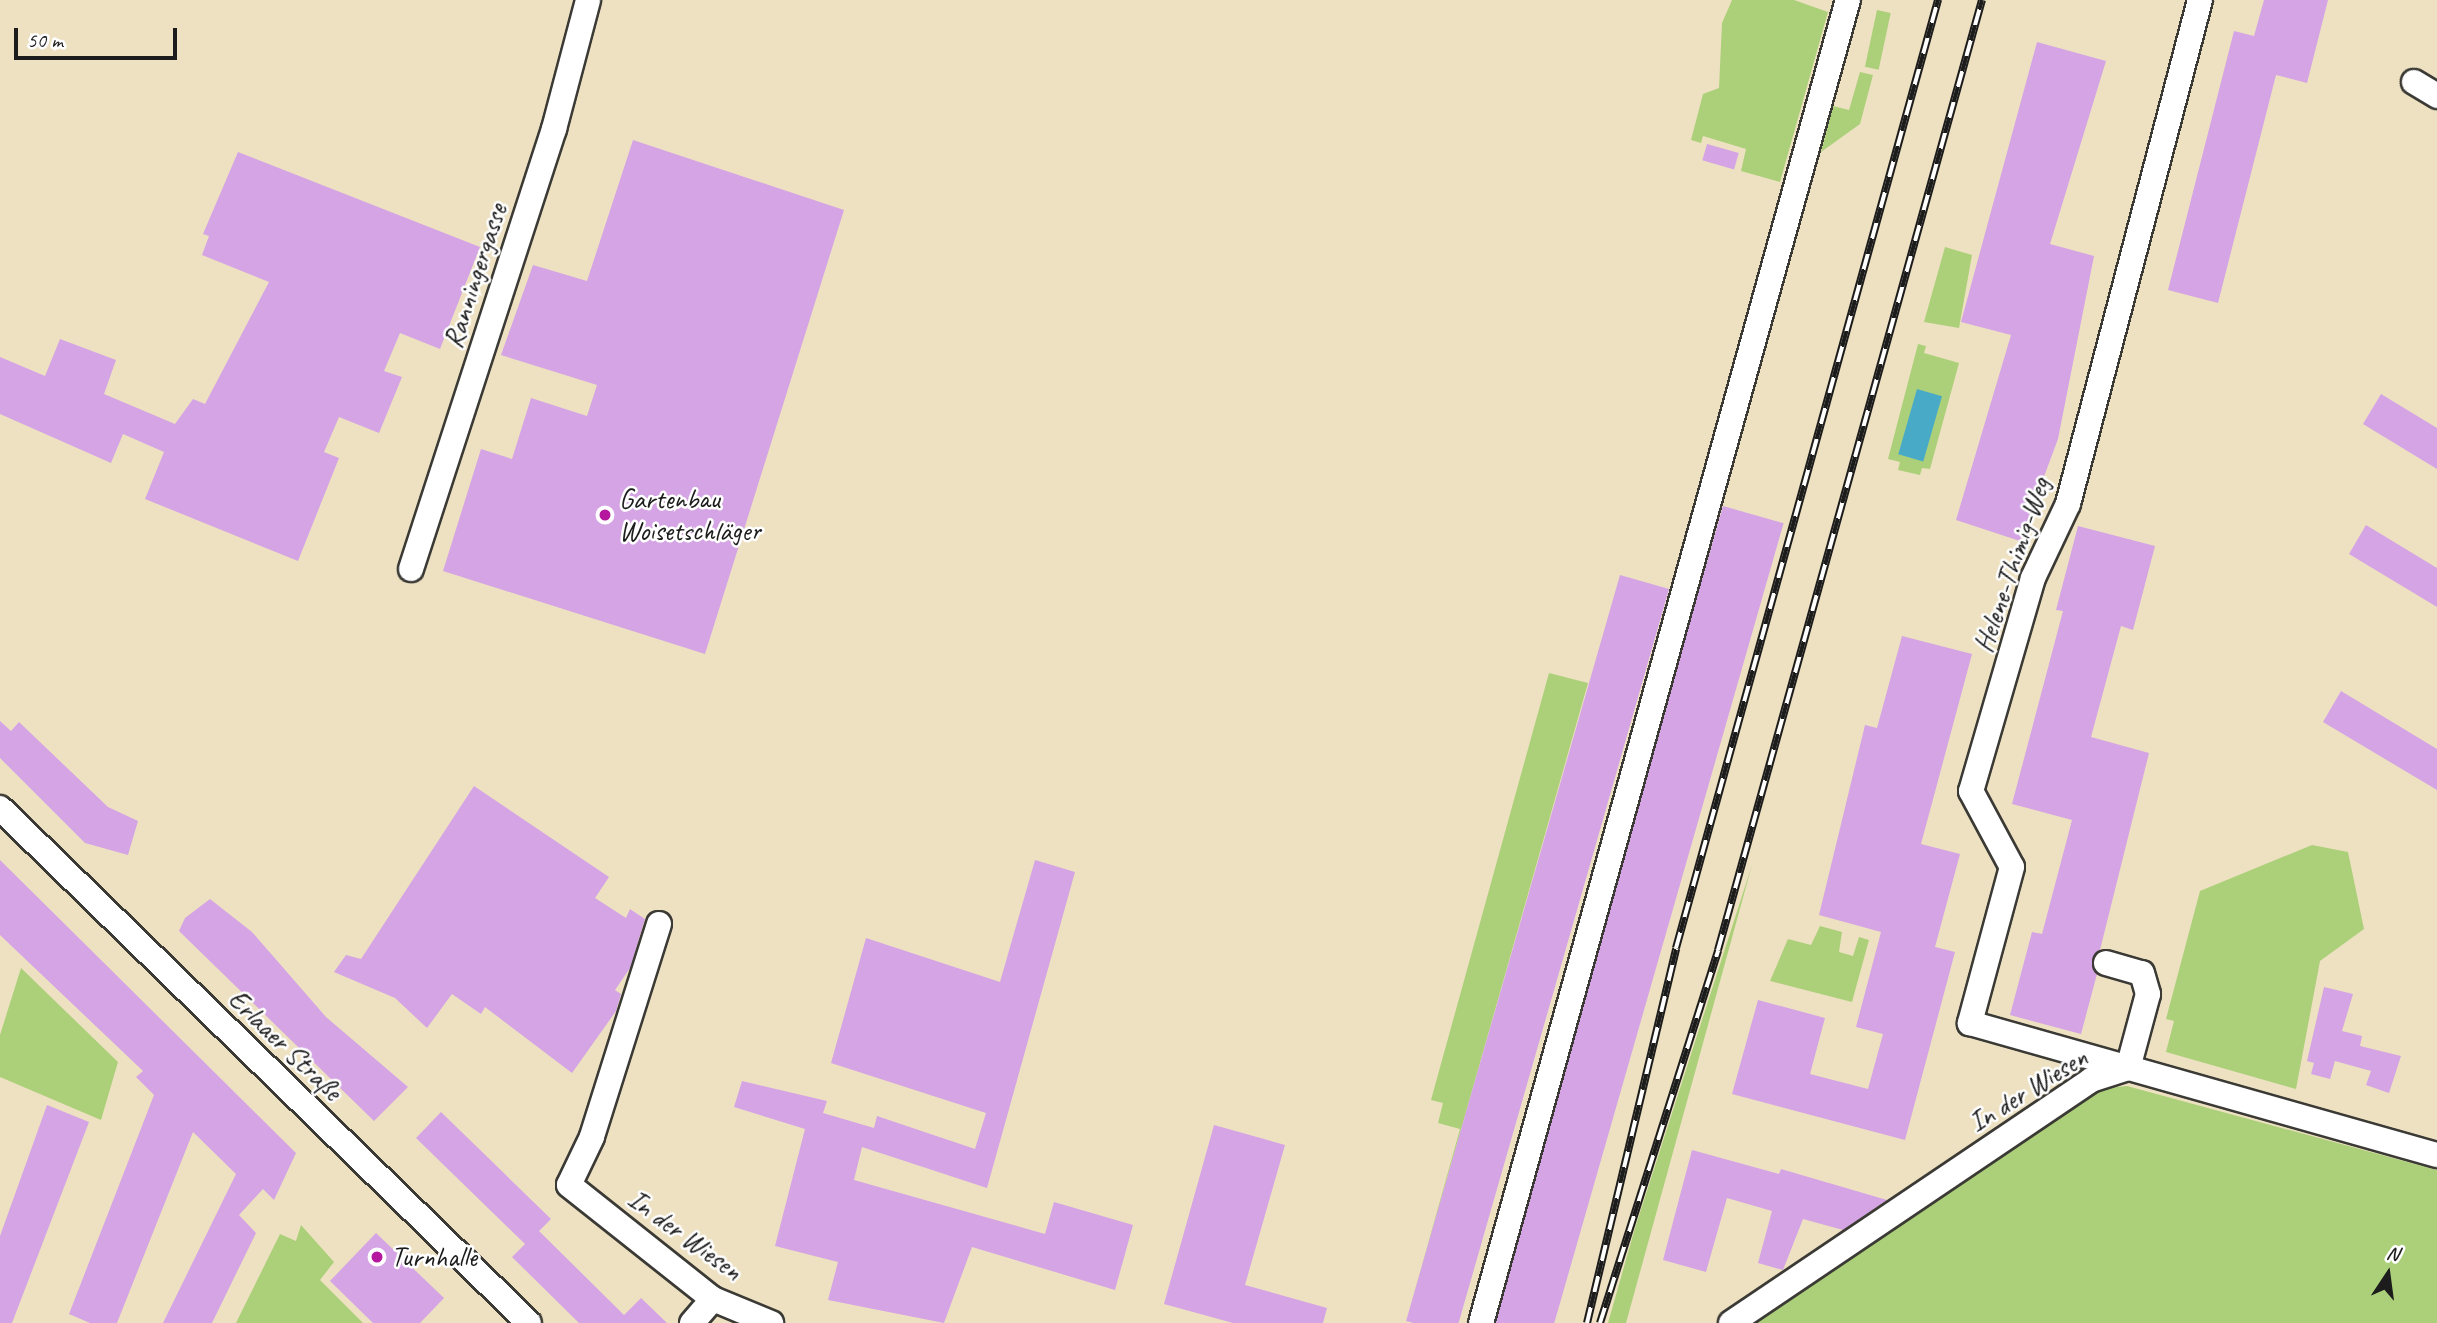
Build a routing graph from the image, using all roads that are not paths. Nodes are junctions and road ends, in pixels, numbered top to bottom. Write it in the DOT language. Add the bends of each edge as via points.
graph roads {
  1 [pos="588,0"];
  2 [pos="1848,0"];
  3 [pos="2200,0"];
  4 [pos="2414,82"];
  5 [pos="2437,96"];
  6 [pos="411,569"];
  7 [pos="0,808"];
  8 [pos="659,924"];
  9 [pos="2106,963"];
  10 [pos="2129,1069"];
  11 [pos="2437,1155"];
  12 [pos="713,1299"];
  13 [pos="529,1323"];
  14 [pos="692,1323"];
  15 [pos="771,1323"];
  16 [pos="1481,1323"];
  17 [pos="1731,1323"];
  1 -- 6 [label="street, Ranningergasse" via="554,129"];
  2 -- 16 [label="street"];
  3 -- 10 [label="street, Helene-Thimig-Weg" via="2068,504 2033,578 1971,791 2012,867 1970,1023"];
  4 -- 5 [label="street"];
  7 -- 13 [label="street, Erlaaer Straße"];
  8 -- 12 [label="street, In der Wiesen" via="592,1137 569,1185"];
  9 -- 10 [label="street" via="2142,973 2148,994"];
  10 -- 11 [label="street, In der Wiesen"];
  10 -- 17 [label="street, In der Wiesen" via="2091,1080"];
  12 -- 14 [label="street"];
  12 -- 15 [label="street, In der Wiesen"];
}
